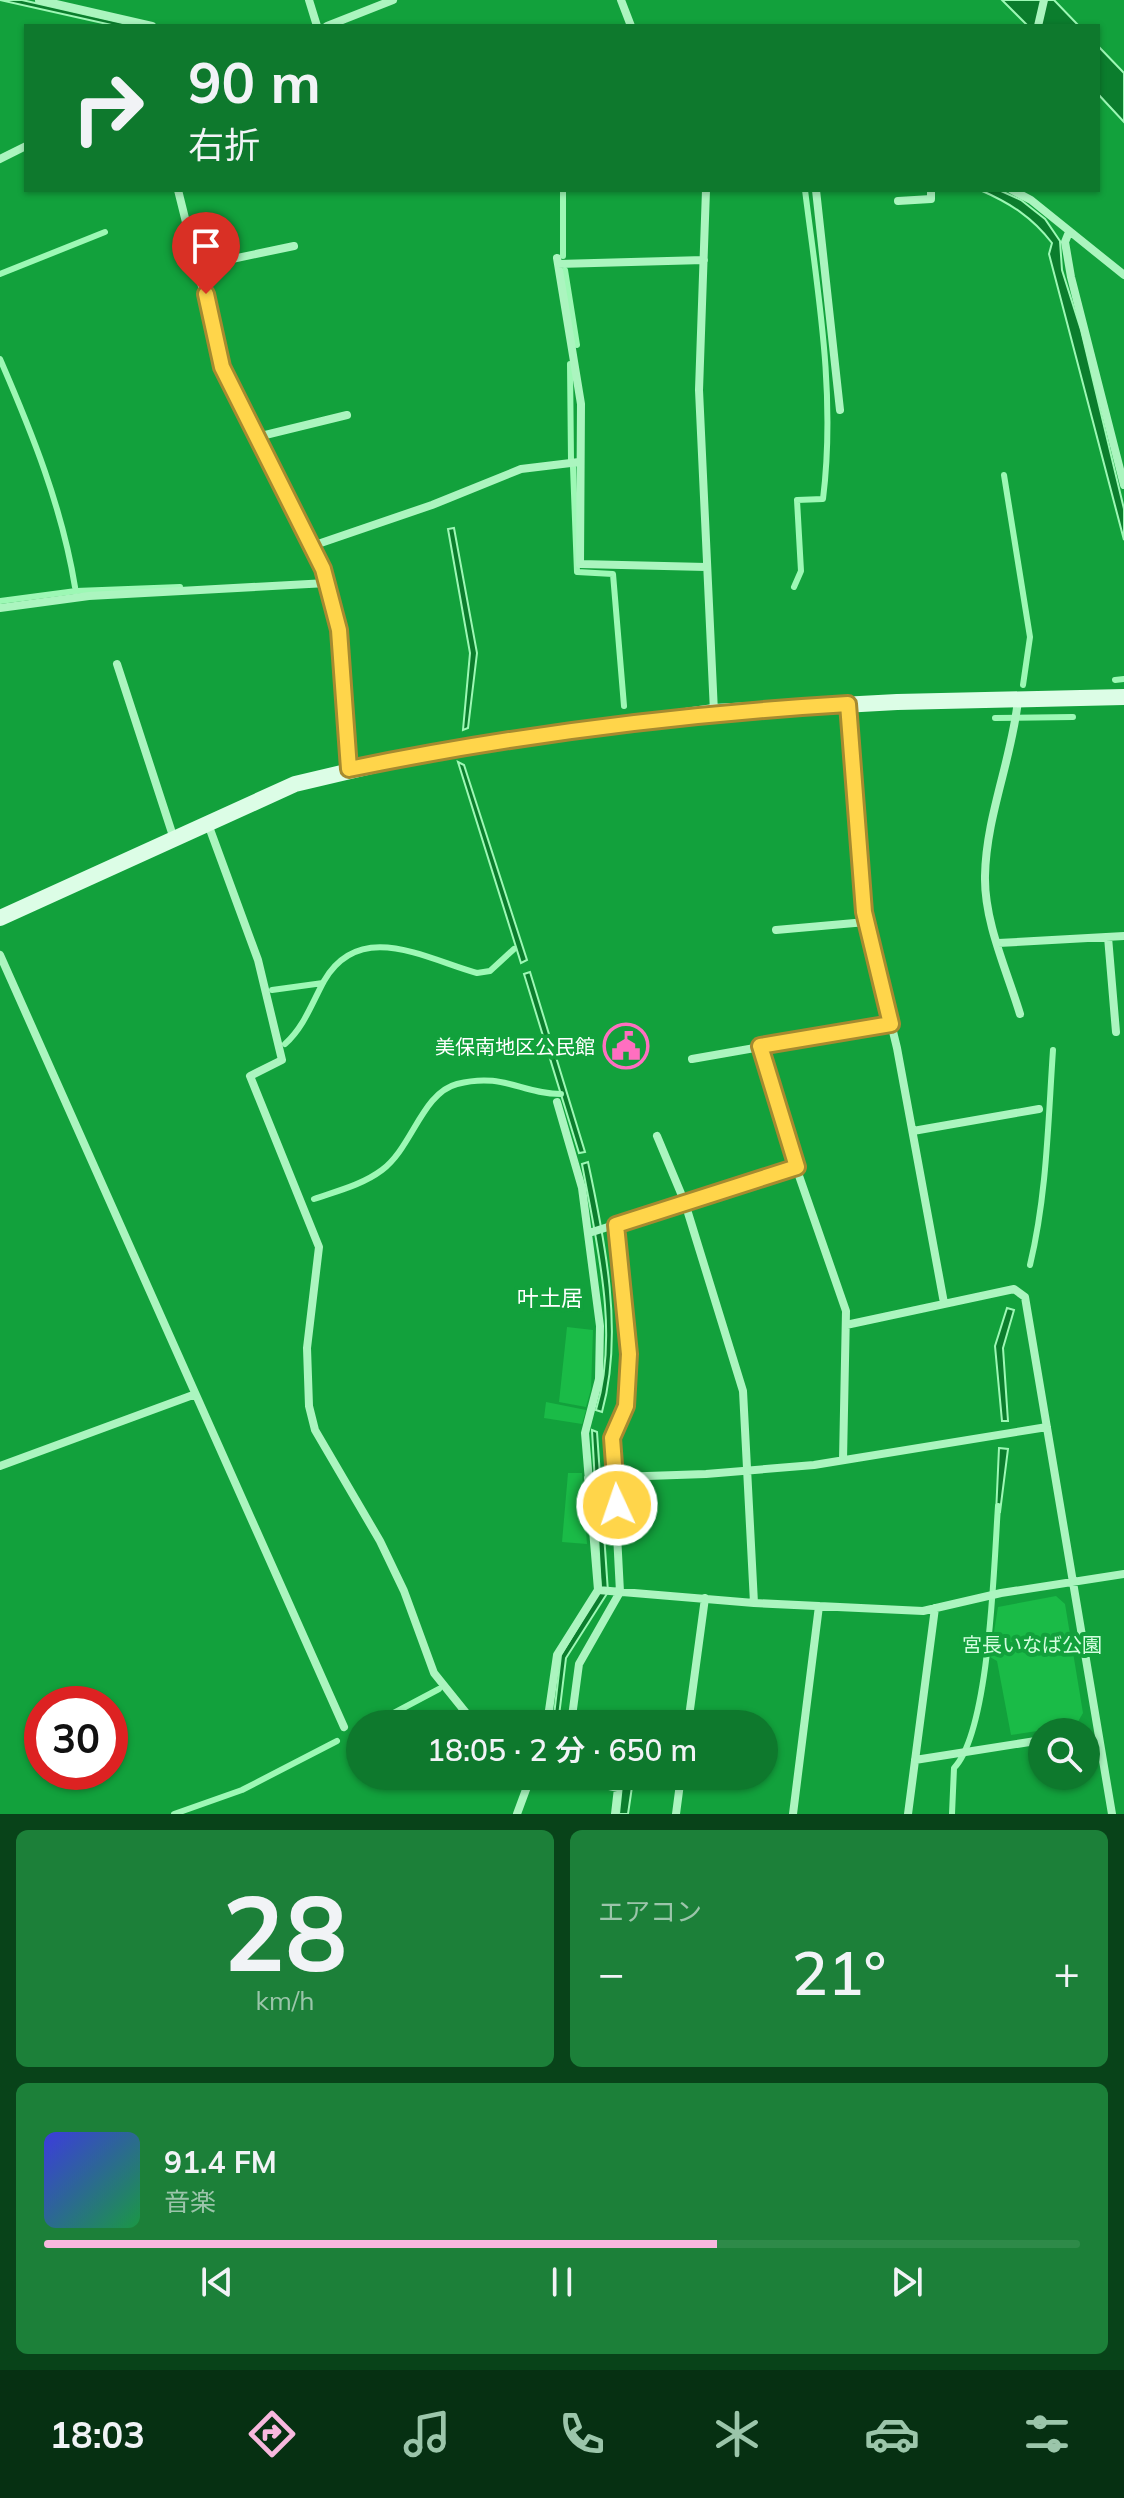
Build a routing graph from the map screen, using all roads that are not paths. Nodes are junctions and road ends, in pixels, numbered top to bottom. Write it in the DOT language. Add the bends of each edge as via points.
graph roads {
  1 [pos="39,0"];
  2 [pos="309,0"];
  3 [pos="393,0"];
  4 [pos="621,0"];
  5 [pos="1044,0"];
  6 [pos="143,24"];
  7 [pos="316,24"];
  8 [pos="332,24"];
  9 [pos="630,24"];
  10 [pos="1038,24"];
  11 [pos="24,147"];
  12 [pos="0,159"];
  13 [pos="179,192"];
  14 [pos="706,192"];
  15 [pos="816,192"];
  16 [pos="931,192"];
  17 [pos="1017,192"];
  18 [pos="898,201"];
  19 [pos="1069,232"];
  20 [pos="294,246"];
  21 [pos="704,260"];
  22 [pos="199,266"];
  23 [pos="1124,275"];
  24 [pos="840,410"];
  25 [pos="347,415"];
  26 [pos="257,437"];
  27 [pos="579,462"];
  28 [pos="1124,485"];
  29 [pos="312,546"];
  30 [pos="706,567"];
  31 [pos="327,583"];
  32 [pos="0,608"];
  33 [pos="117,664"];
  34 [pos="1124,697"];
  35 [pos="1018,700"];
  36 [pos="848,704"];
  37 [pos="714,712"];
  38 [pos="349,769"];
  39 [pos="208,824"];
  40 [pos="174,839"];
  41 [pos="0,918"];
  42 [pos="866,922"];
  43 [pos="776,930"];
  44 [pos="1124,936"];
  45 [pos="1108,937"];
  46 [pos="998,943"];
  47 [pos="0,955"];
  48 [pos="1020,1014"];
  49 [pos="891,1024"];
  50 [pos="1116,1032"];
  51 [pos="760,1046"];
  52 [pos="692,1059"];
  53 [pos="557,1102"];
  54 [pos="1039,1109"];
  55 [pos="913,1131"];
  56 [pos="657,1136"];
  57 [pos="797,1167"];
  58 [pos="685,1203"];
  59 [pos="616,1225"];
  60 [pos="589,1233"];
  61 [pos="944,1303"];
  62 [pos="846,1325"];
  63 [pos="193,1395"];
  64 [pos="1047,1427"];
  65 [pos="843,1460"];
  66 [pos="0,1466"];
  67 [pos="746,1470"];
  68 [pos="617,1477"];
  69 [pos="588,1478"];
  70 [pos="1124,1574"];
  71 [pos="1073,1582"];
  72 [pos="598,1590"];
  73 [pos="620,1592"];
  74 [pos="705,1598"];
  75 [pos="754,1603"];
  76 [pos="819,1606"];
  77 [pos="935,1608"];
  78 [pos="464,1710"];
  79 [pos="549,1710"];
  80 [pos="573,1710"];
  81 [pos="690,1710"];
  82 [pos="1096,1718"];
  83 [pos="344,1727"];
  84 [pos="1028,1742"];
  85 [pos="1100,1744"];
  86 [pos="915,1760"];
  87 [pos="526,1790"];
  88 [pos="618,1790"];
  89 [pos="679,1790"];
  90 [pos="517,1814"];
  91 [pos="615,1814"];
  92 [pos="676,1814"];
  93 [pos="793,1814"];
  94 [pos="908,1814"];
  95 [pos="1112,1814"];
  1 -- 6 [label="street"];
  2 -- 7 [label="street"];
  3 -- 8 [label="street"];
  4 -- 9 [label="street"];
  5 -- 10 [label="street"];
  11 -- 12 [label="street"];
  13 -- 22 [label="street"];
  14 -- 21 [label="street"];
  15 -- 24 [label="street"];
  16 -- 18 [label="street" via="931,199"];
  17 -- 19 [label="street"];
  19 -- 23 [label="street"];
  19 -- 28 [label="street" via="1065,242 1071,277"];
  20 -- 22 [label="street"];
  21 -- 27 [label="street" via="558,261 579,390"];
  21 -- 30 [label="street" via="699,390"];
  22 -- 26 [label="street" via="222,367"];
  25 -- 26 [label="street"];
  26 -- 29 [label="street"];
  27 -- 29 [label="street" via="521,469"];
  27 -- 30 [label="street" via="580,564"];
  29 -- 31 [label="street"];
  30 -- 37 [label="street"];
  31 -- 32 [label="street" via="89,596"];
  31 -- 38 [label="street" via="339,630"];
  33 -- 40 [label="street"];
  34 -- 35 [label="street"];
  35 -- 36 [label="street"];
  35 -- 46 [label="street" via="987,845 985,879"];
  36 -- 37 [label="street"];
  36 -- 42 [label="street"];
  37 -- 38 [label="street" via="530,736"];
  38 -- 39 [label="street" via="295,784"];
  39 -- 40 [label="street"];
  39 -- 78 [label="street" via="261,968 282,1060 250,1076 319,1247 307,1348 315,1430 380,1541 434,1673"];
  40 -- 41 [label="street"];
  42 -- 43 [label="street"];
  42 -- 49 [label="street"];
  44 -- 45 [label="street"];
  45 -- 46 [label="street"];
  45 -- 50 [label="street"];
  46 -- 48 [label="street"];
  47 -- 63 [label="street"];
  49 -- 51 [label="street"];
  49 -- 55 [label="street"];
  51 -- 52 [label="street"];
  51 -- 57 [label="street"];
  53 -- 60 [label="street" via="574,1154"];
  54 -- 55 [label="street"];
  55 -- 61 [label="street"];
  56 -- 58 [label="street"];
  57 -- 58 [label="street"];
  57 -- 62 [label="street" via="846,1311"];
  58 -- 59 [label="street"];
  58 -- 67 [label="street" via="743,1391"];
  59 -- 60 [label="street"];
  59 -- 68 [label="street" via="629,1354 626,1406 612,1438"];
  60 -- 69 [label="street" via="601,1351 585,1433"];
  61 -- 62 [label="street"];
  61 -- 64 [label="street" via="1014,1289 1025,1297"];
  62 -- 65 [label="street"];
  63 -- 66 [label="street"];
  63 -- 83 [label="street"];
  64 -- 65 [label="street"];
  64 -- 71 [label="street"];
  65 -- 67 [label="street"];
  67 -- 68 [label="street"];
  67 -- 75 [label="street"];
  68 -- 69 [label="street"];
  68 -- 73 [label="street"];
  69 -- 72 [label="street"];
  70 -- 71 [label="street"];
  71 -- 77 [label="street"];
  71 -- 82 [label="street"];
  72 -- 73 [label="street"];
  72 -- 79 [label="street" via="557,1655"];
  73 -- 74 [label="street"];
  73 -- 80 [label="street" via="579,1664"];
  74 -- 75 [label="street"];
  74 -- 81 [label="street"];
  75 -- 76 [label="street"];
  76 -- 77 [label="street"];
  76 -- 93 [label="street"];
  77 -- 86 [label="street"];
  84 -- 86 [label="street"];
  85 -- 95 [label="street"];
  86 -- 94 [label="street"];
  87 -- 90 [label="street"];
  88 -- 91 [label="street"];
  89 -- 92 [label="street"];
}
